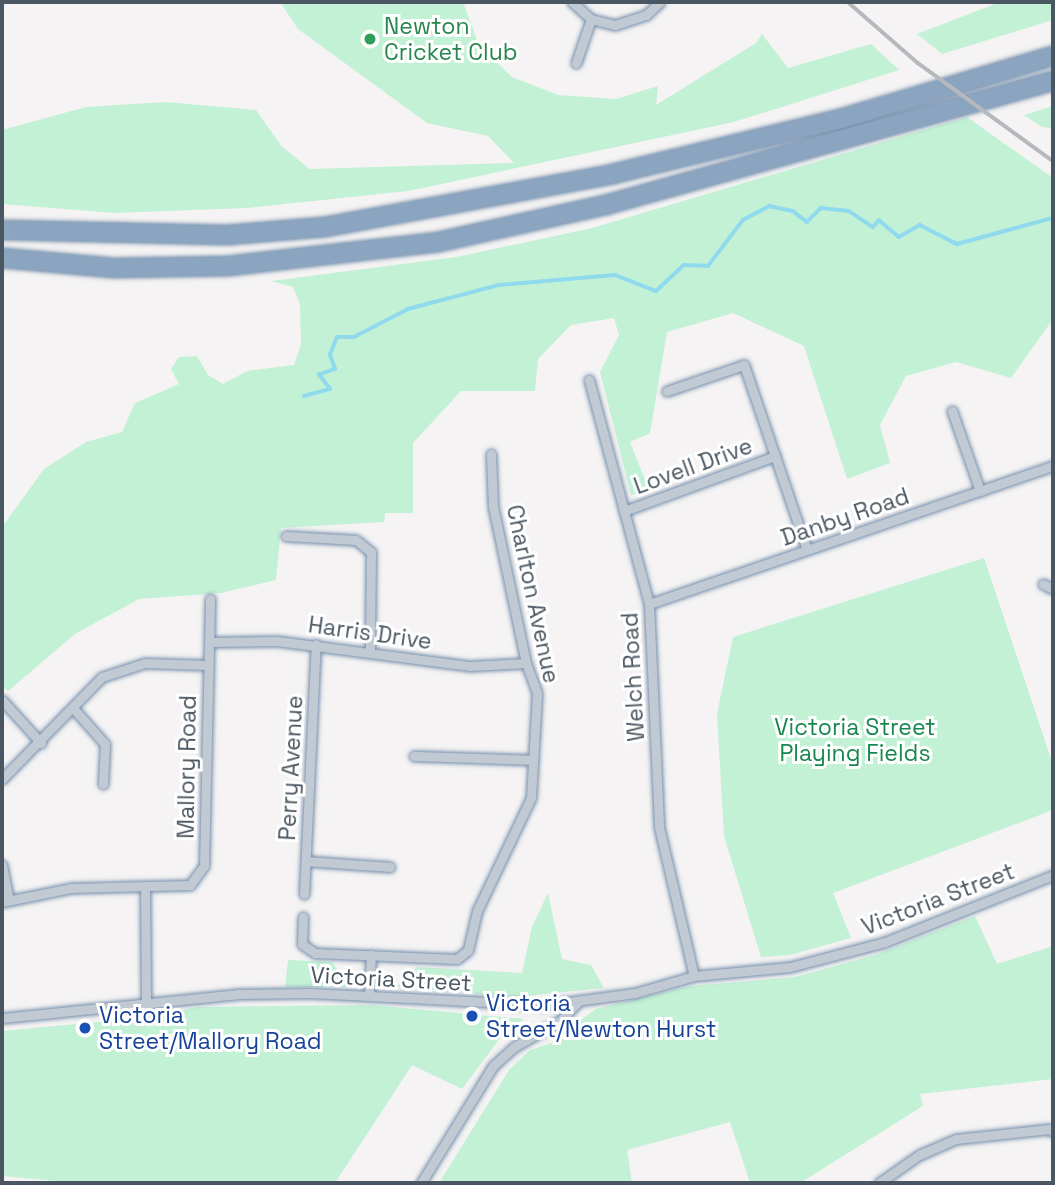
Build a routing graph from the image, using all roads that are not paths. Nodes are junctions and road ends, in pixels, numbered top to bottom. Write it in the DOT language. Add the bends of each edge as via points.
graph roads {
  1 [pos="572,2"];
  2 [pos="660,2"];
  3 [pos="590,19"];
  4 [pos="1053,56"];
  5 [pos="576,63"];
  6 [pos="1053,81"];
  7 [pos="2,230"];
  8 [pos="2,258"];
  9 [pos="589,380"];
  10 [pos="667,391"];
  11 [pos="952,411"];
  12 [pos="491,454"];
  13 [pos="775,457"];
  14 [pos="1053,466"];
  15 [pos="980,491"];
  16 [pos="624,511"];
  17 [pos="286,536"];
  18 [pos="807,550"];
  19 [pos="1043,584"];
  20 [pos="1053,589"];
  21 [pos="209,599"];
  22 [pos="649,604"];
  23 [pos="209,642"];
  24 [pos="316,644"];
  25 [pos="370,652"];
  26 [pos="526,663"];
  27 [pos="208,665"];
  28 [pos="2,700"];
  29 [pos="73,708"];
  30 [pos="41,743"];
  31 [pos="414,756"];
  32 [pos="533,760"];
  33 [pos="2,779"];
  34 [pos="103,784"];
  35 [pos="306,861"];
  36 [pos="2,865"];
  37 [pos="390,867"];
  38 [pos="1053,875"];
  39 [pos="145,886"];
  40 [pos="304,894"];
  41 [pos="5,901"];
  42 [pos="303,917"];
  43 [pos="371,956"];
  44 [pos="694,976"];
  45 [pos="369,995"];
  46 [pos="579,1001"];
  47 [pos="146,1004"];
  48 [pos="2,1018"];
  49 [pos="1053,1132"];
  50 [pos="894,1179"];
  51 [pos="421,1183"];
  52 [pos="879,1183"];
  1 -- 3 [label="street"];
  2 -- 3 [label="street" via="646,15 624,24"];
  3 -- 5 [label="street"];
  4 -- 7 [label="highway" via="840,119 545,189 325,227 227,234"];
  6 -- 8 [label="highway" via="547,218 344,255 228,266 115,268"];
  9 -- 16 [label="street, Welch Road"];
  10 -- 13 [label="street" via="744,365"];
  11 -- 15 [label="street"];
  12 -- 26 [label="street, Charlton Avenue" via="493,507"];
  13 -- 16 [label="street, Lovell Drive"];
  13 -- 18 [label="street"];
  14 -- 15 [label="street, Danby Road"];
  15 -- 18 [label="street, Danby Road"];
  16 -- 22 [label="street, Welch Road"];
  17 -- 25 [label="street" via="356,540 371,552"];
  18 -- 22 [label="street, Danby Road"];
  19 -- 20 [label="street"];
  21 -- 23 [label="street, Mallory Road"];
  22 -- 44 [label="street, Welch Road" via="659,827"];
  23 -- 24 [label="street, Harris Drive"];
  23 -- 27 [label="street, Mallory Road"];
  24 -- 25 [label="street, Harris Drive"];
  24 -- 35 [label="street, Perry Avenue"];
  25 -- 26 [label="street, Harris Drive" via="470,666"];
  26 -- 32 [label="street, Charlton Avenue" via="537,693"];
  27 -- 29 [label="street" via="145,663 102,677"];
  27 -- 39 [label="street, Mallory Road" via="204,866 190,886"];
  28 -- 30 [label="street"];
  29 -- 30 [label="street"];
  29 -- 34 [label="street" via="105,744"];
  30 -- 33 [label="street"];
  31 -- 32 [label="street"];
  32 -- 43 [label="street, Charlton Avenue" via="531,799 477,911 468,950 457,959"];
  35 -- 37 [label="street"];
  35 -- 40 [label="street, Perry Avenue"];
  36 -- 41 [label="street"];
  38 -- 44 [label="street, Victoria Street" via="885,942 790,967"];
  39 -- 41 [label="street" via="71,888"];
  39 -- 47 [label="street"];
  42 -- 43 [label="street, Charlton Avenue" via="302,944 316,953"];
  43 -- 45 [label="street"];
  44 -- 46 [label="street, Victoria Street" via="635,993"];
  45 -- 46 [label="street, Victoria Street" via="516,1006"];
  45 -- 47 [label="street, Victoria Street" via="237,994"];
  46 -- 51 [label="street" via="561,1020 513,1047 493,1066"];
  47 -- 48 [label="street, Victoria Street"];
  49 -- 50 [label="street" via="956,1139 919,1155"];
  50 -- 52 [label="street"];
}
